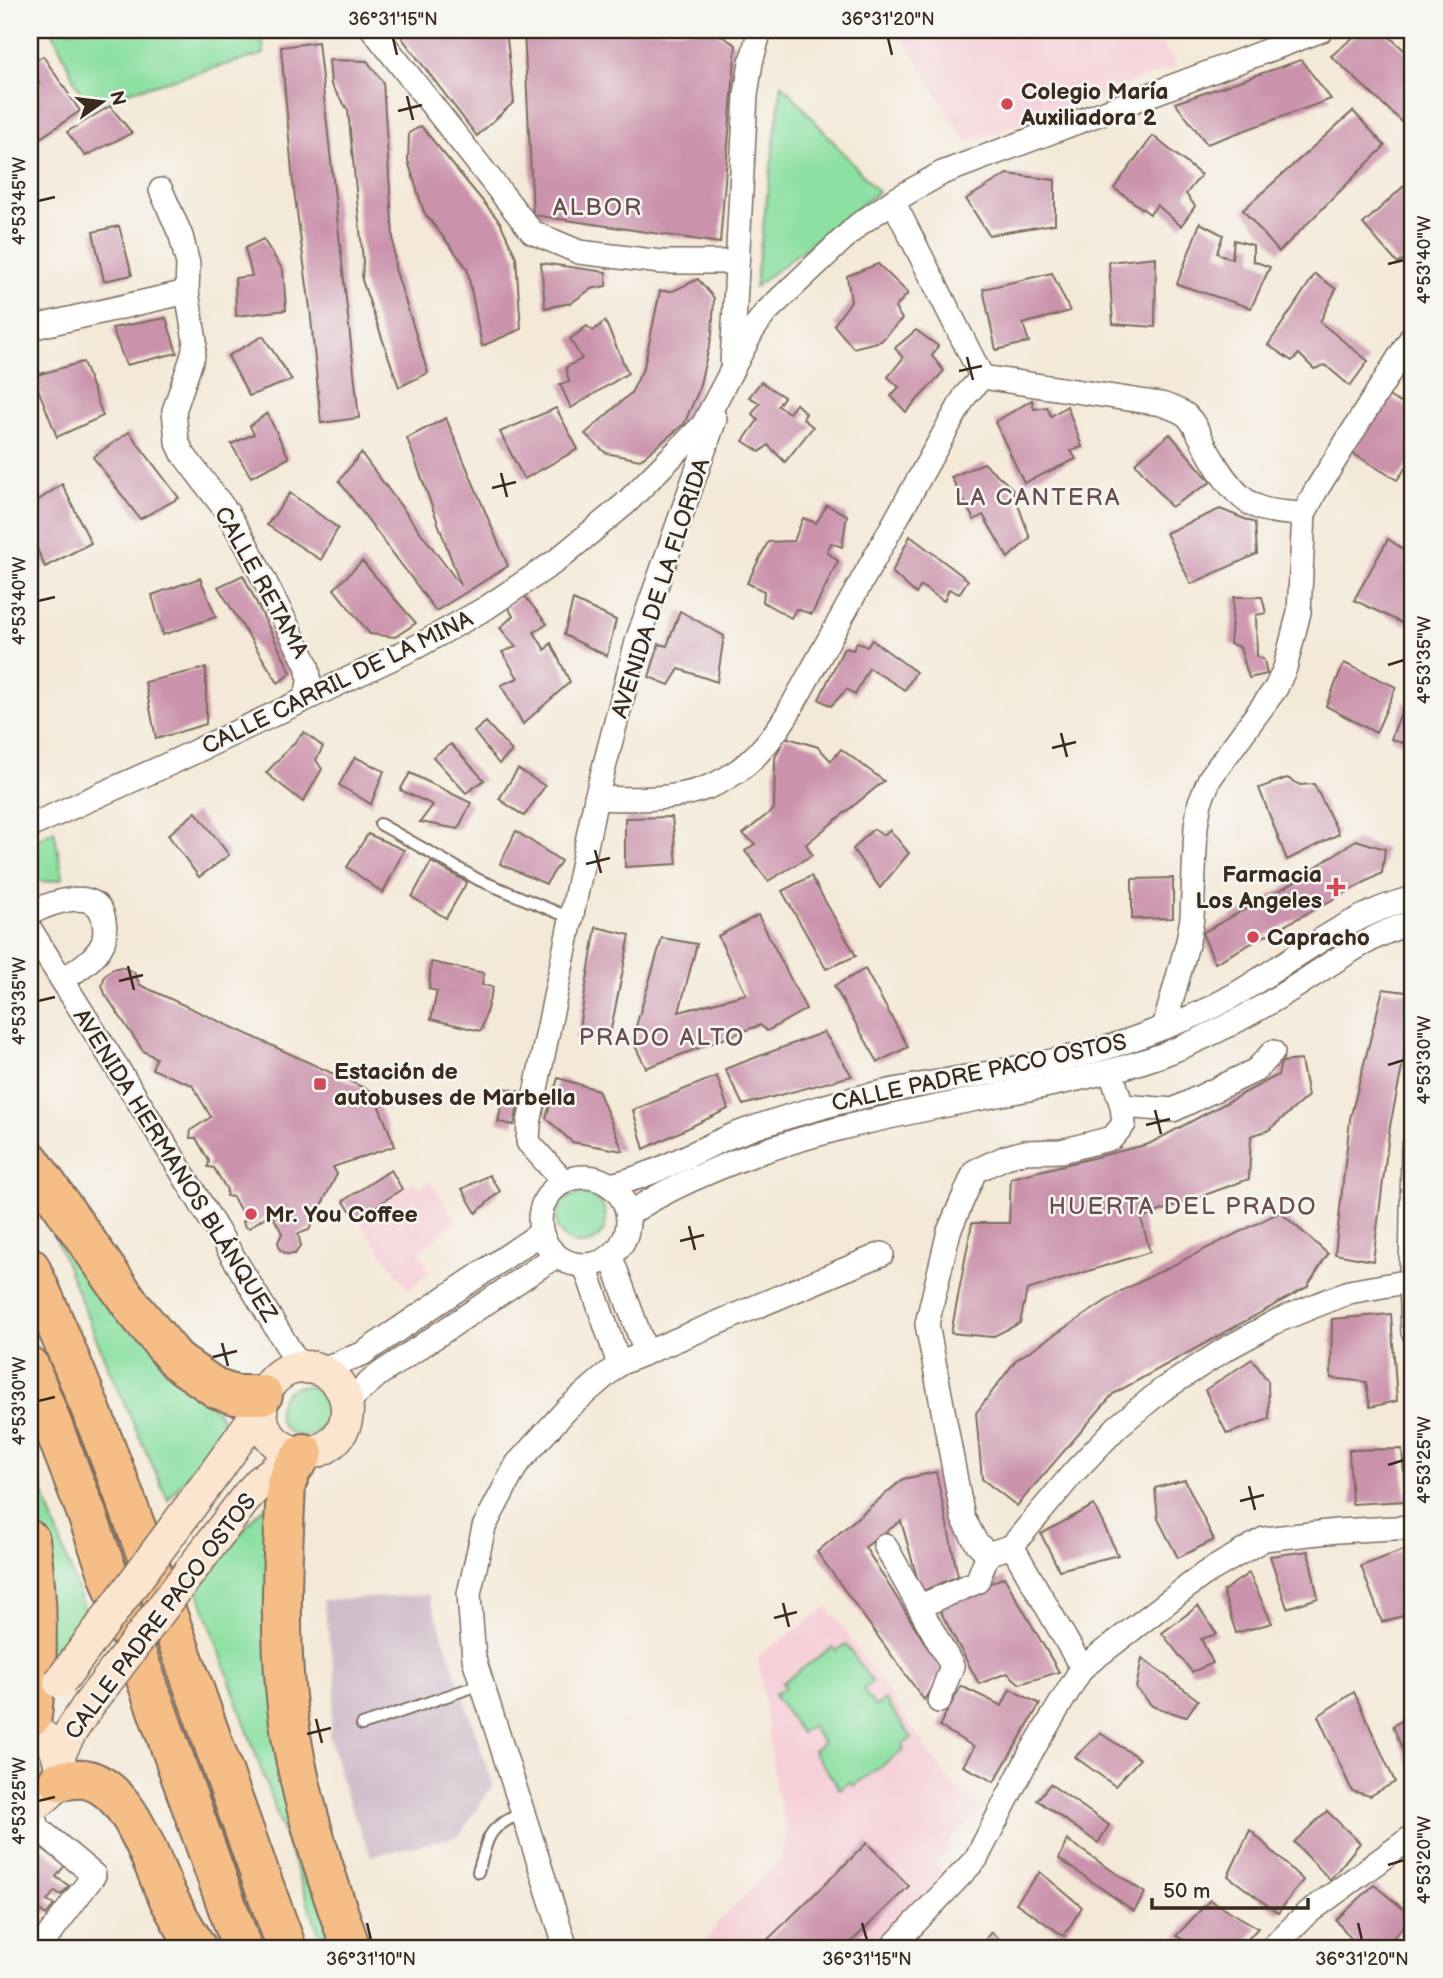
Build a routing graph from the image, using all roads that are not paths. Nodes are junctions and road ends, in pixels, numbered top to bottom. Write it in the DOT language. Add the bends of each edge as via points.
graph roads {
  1 [pos="373,30"];
  2 [pos="1322,30"];
  3 [pos="755,32"];
  4 [pos="161,190"];
  5 [pos="893,201"];
  6 [pos="737,262"];
  7 [pos="187,292"];
  8 [pos="30,328"];
  9 [pos="1413,335"];
  10 [pos="730,376"];
  11 [pos="982,377"];
  12 [pos="1304,513"];
  13 [pos="304,699"];
  14 [pos="596,798"];
  15 [pos="380,824"];
  16 [pos="30,826"];
  17 [pos="1413,898"];
  18 [pos="30,913"];
  19 [pos="573,919"];
  20 [pos="1413,922"];
  21 [pos="30,929"];
  22 [pos="62,980"];
  23 [pos="1164,1027"];
  24 [pos="1273,1052"];
  25 [pos="1111,1072"];
  26 [pos="1122,1106"];
  27 [pos="1413,1148"];
  28 [pos="30,1160"];
  29 [pos="564,1182"];
  30 [pos="609,1185"];
  31 [pos="628,1215"];
  32 [pos="541,1233"];
  33 [pos="882,1254"];
  34 [pos="556,1256"];
  35 [pos="611,1257"];
  36 [pos="585,1266"];
  37 [pos="30,1267"];
  38 [pos="1410,1281"];
  39 [pos="1413,1332"];
  40 [pos="646,1353"];
  41 [pos="620,1364"];
  42 [pos="30,1367"];
  43 [pos="309,1368"];
  44 [pos="262,1401"];
  45 [pos="346,1403"];
  46 [pos="301,1452"];
  47 [pos="1413,1527"];
  48 [pos="30,1540"];
  49 [pos="885,1545"];
  50 [pos="1012,1546"];
  51 [pos="988,1554"];
  52 [pos="920,1606"];
  53 [pos="1082,1668"];
  54 [pos="482,1684"];
  55 [pos="939,1701"];
  56 [pos="31,1722"];
  57 [pos="362,1726"];
  58 [pos="44,1787"];
  59 [pos="524,1812"];
  60 [pos="1413,1836"];
  61 [pos="478,1872"];
  62 [pos="39,1948"];
  63 [pos="197,1948"];
  64 [pos="242,1948"];
  65 [pos="287,1948"];
  66 [pos="351,1948"];
  67 [pos="566,1948"];
  68 [pos="891,1948"];
  69 [pos="1272,1948"];
  1 -- 6 [label="street" via="532,232 579,252 661,262"];
  2 -- 5 [label="street" via="964,164"];
  3 -- 6 [label="street, AVENIDA DE LA FLORIDA" via="746,95"];
  4 -- 7 [label="street, CALLE RETAMA" via="181,236 188,264"];
  5 -- 10 [label="street" via="848,233 765,313"];
  5 -- 11 [label="street"];
  6 -- 10 [label="street, AVENIDA DE LA FLORIDA"];
  7 -- 8 [label="street"];
  7 -- 13 [label="street, CALLE RETAMA" via="195,341 174,411 177,441 247,546 307,665 310,676"];
  9 -- 12 [label="street"];
  10 -- 13 [label="street, CALLE CARRIL DE LA MINA" via="703,425 686,444 625,504 556,561 441,634"];
  10 -- 14 [label="street, AVENIDA DE LA FLORIDA" via="638,638"];
  11 -- 12 [label="street" via="1176,409 1198,430 1216,465 1240,496 1259,508"];
  11 -- 14 [label="street" via="965,396 793,704 762,751 728,779 696,792 658,799"];
  12 -- 23 [label="street" via="1299,612 1285,668 1276,688 1210,778 1200,802 1192,918"];
  13 -- 16 [label="street, CALLE CARRIL DE LA MINA"];
  14 -- 19 [label="street, AVENIDA DE LA FLORIDA"];
  15 -- 19 [label="lane" via="479,880"];
  17 -- 23 [label="street, CALLE PADRE PACO OSTOS" via="1343,926 1231,998"];
  18 -- 22 [label="street" via="69,899 96,904 103,912 103,943 84,966"];
  19 -- 29 [label="street, AVENIDA DE LA FLORIDA" via="528,1142"];
  20 -- 25 [label="street, CALLE PADRE PACO OSTOS" via="1348,952 1221,1030"];
  21 -- 22 [label="street, AVENIDA HERMANOS BLÁNQUEZ"];
  22 -- 43 [label="street, AVENIDA HERMANOS BLÁNQUEZ"];
  23 -- 30 [label="street, CALLE PADRE PACO OSTOS" via="1088,1053 824,1106 732,1136"];
  24 -- 26 [label="street" via="1256,1070 1173,1110"];
  25 -- 26 [label="street"];
  25 -- 31 [label="street, CALLE PADRE PACO OSTOS" via="797,1139 722,1166 647,1201"];
  26 -- 51 [label="street" via="1124,1124 1112,1138 1060,1151 1024,1152 975,1171 949,1231 927,1324 963,1518"];
  27 -- 38 [label="street"];
  28 -- 44 [label="highway" via="134,1309 178,1362 217,1389"];
  29 -- 30 [label="street" via="594,1178"];
  29 -- 32 [label="street" via="546,1198 540,1215"];
  30 -- 31 [label="street" via="622,1198"];
  31 -- 35 [label="street" via="625,1238"];
  32 -- 34 [label="street"];
  32 -- 43 [label="street" via="362,1354"];
  33 -- 40 [label="street"];
  34 -- 36 [label="street"];
  34 -- 45 [label="street" via="378,1375"];
  35 -- 36 [label="street"];
  35 -- 40 [label="street"];
  36 -- 41 [label="street"];
  37 -- 65 [label="highway" via="121,1484"];
  38 -- 39 [label="street"];
  38 -- 50 [label="street" via="1349,1292 1277,1321 1162,1390 1118,1426"];
  40 -- 41 [label="street"];
  41 -- 54 [label="street" via="567,1409 517,1464 484,1527 469,1594 474,1659"];
  42 -- 64 [label="highway"];
  43 -- 44 [label="main road" via="280,1374"];
  43 -- 45 [label="main road" via="337,1383"];
  44 -- 46 [label="main road" via="268,1434 278,1444"];
  44 -- 56 [label="main road, CALLE PADRE PACO OSTOS, bridge" via="218,1469"];
  45 -- 46 [label="main road" via="343,1424 331,1442 319,1450"];
  46 -- 58 [label="main road, CALLE PADRE PACO OSTOS, bridge" via="248,1495 87,1707 69,1733"];
  46 -- 66 [label="highway" via="286,1484 281,1600 285,1688 311,1829"];
  47 -- 53 [label="street" via="1264,1539 1205,1574"];
  48 -- 56 [label="highway" via="38,1612"];
  49 -- 52 [label="street"];
  50 -- 51 [label="street"];
  50 -- 53 [label="street"];
  51 -- 52 [label="street" via="977,1581"];
  52 -- 55 [label="street" via="952,1666"];
  53 -- 68 [label="street" via="1030,1754 976,1859"];
  54 -- 57 [label="lane"];
  54 -- 59 [label="street"];
  56 -- 58 [label="main road" via="53,1745"];
  58 -- 62 [label="street" via="39,1829 93,1875"];
  58 -- 63 [label="highway" via="86,1779 120,1804 142,1836 165,1892"];
  59 -- 61 [label="lane" via="491,1830"];
  59 -- 67 [label="street"];
  60 -- 69 [label="street" via="1305,1915"];
}
